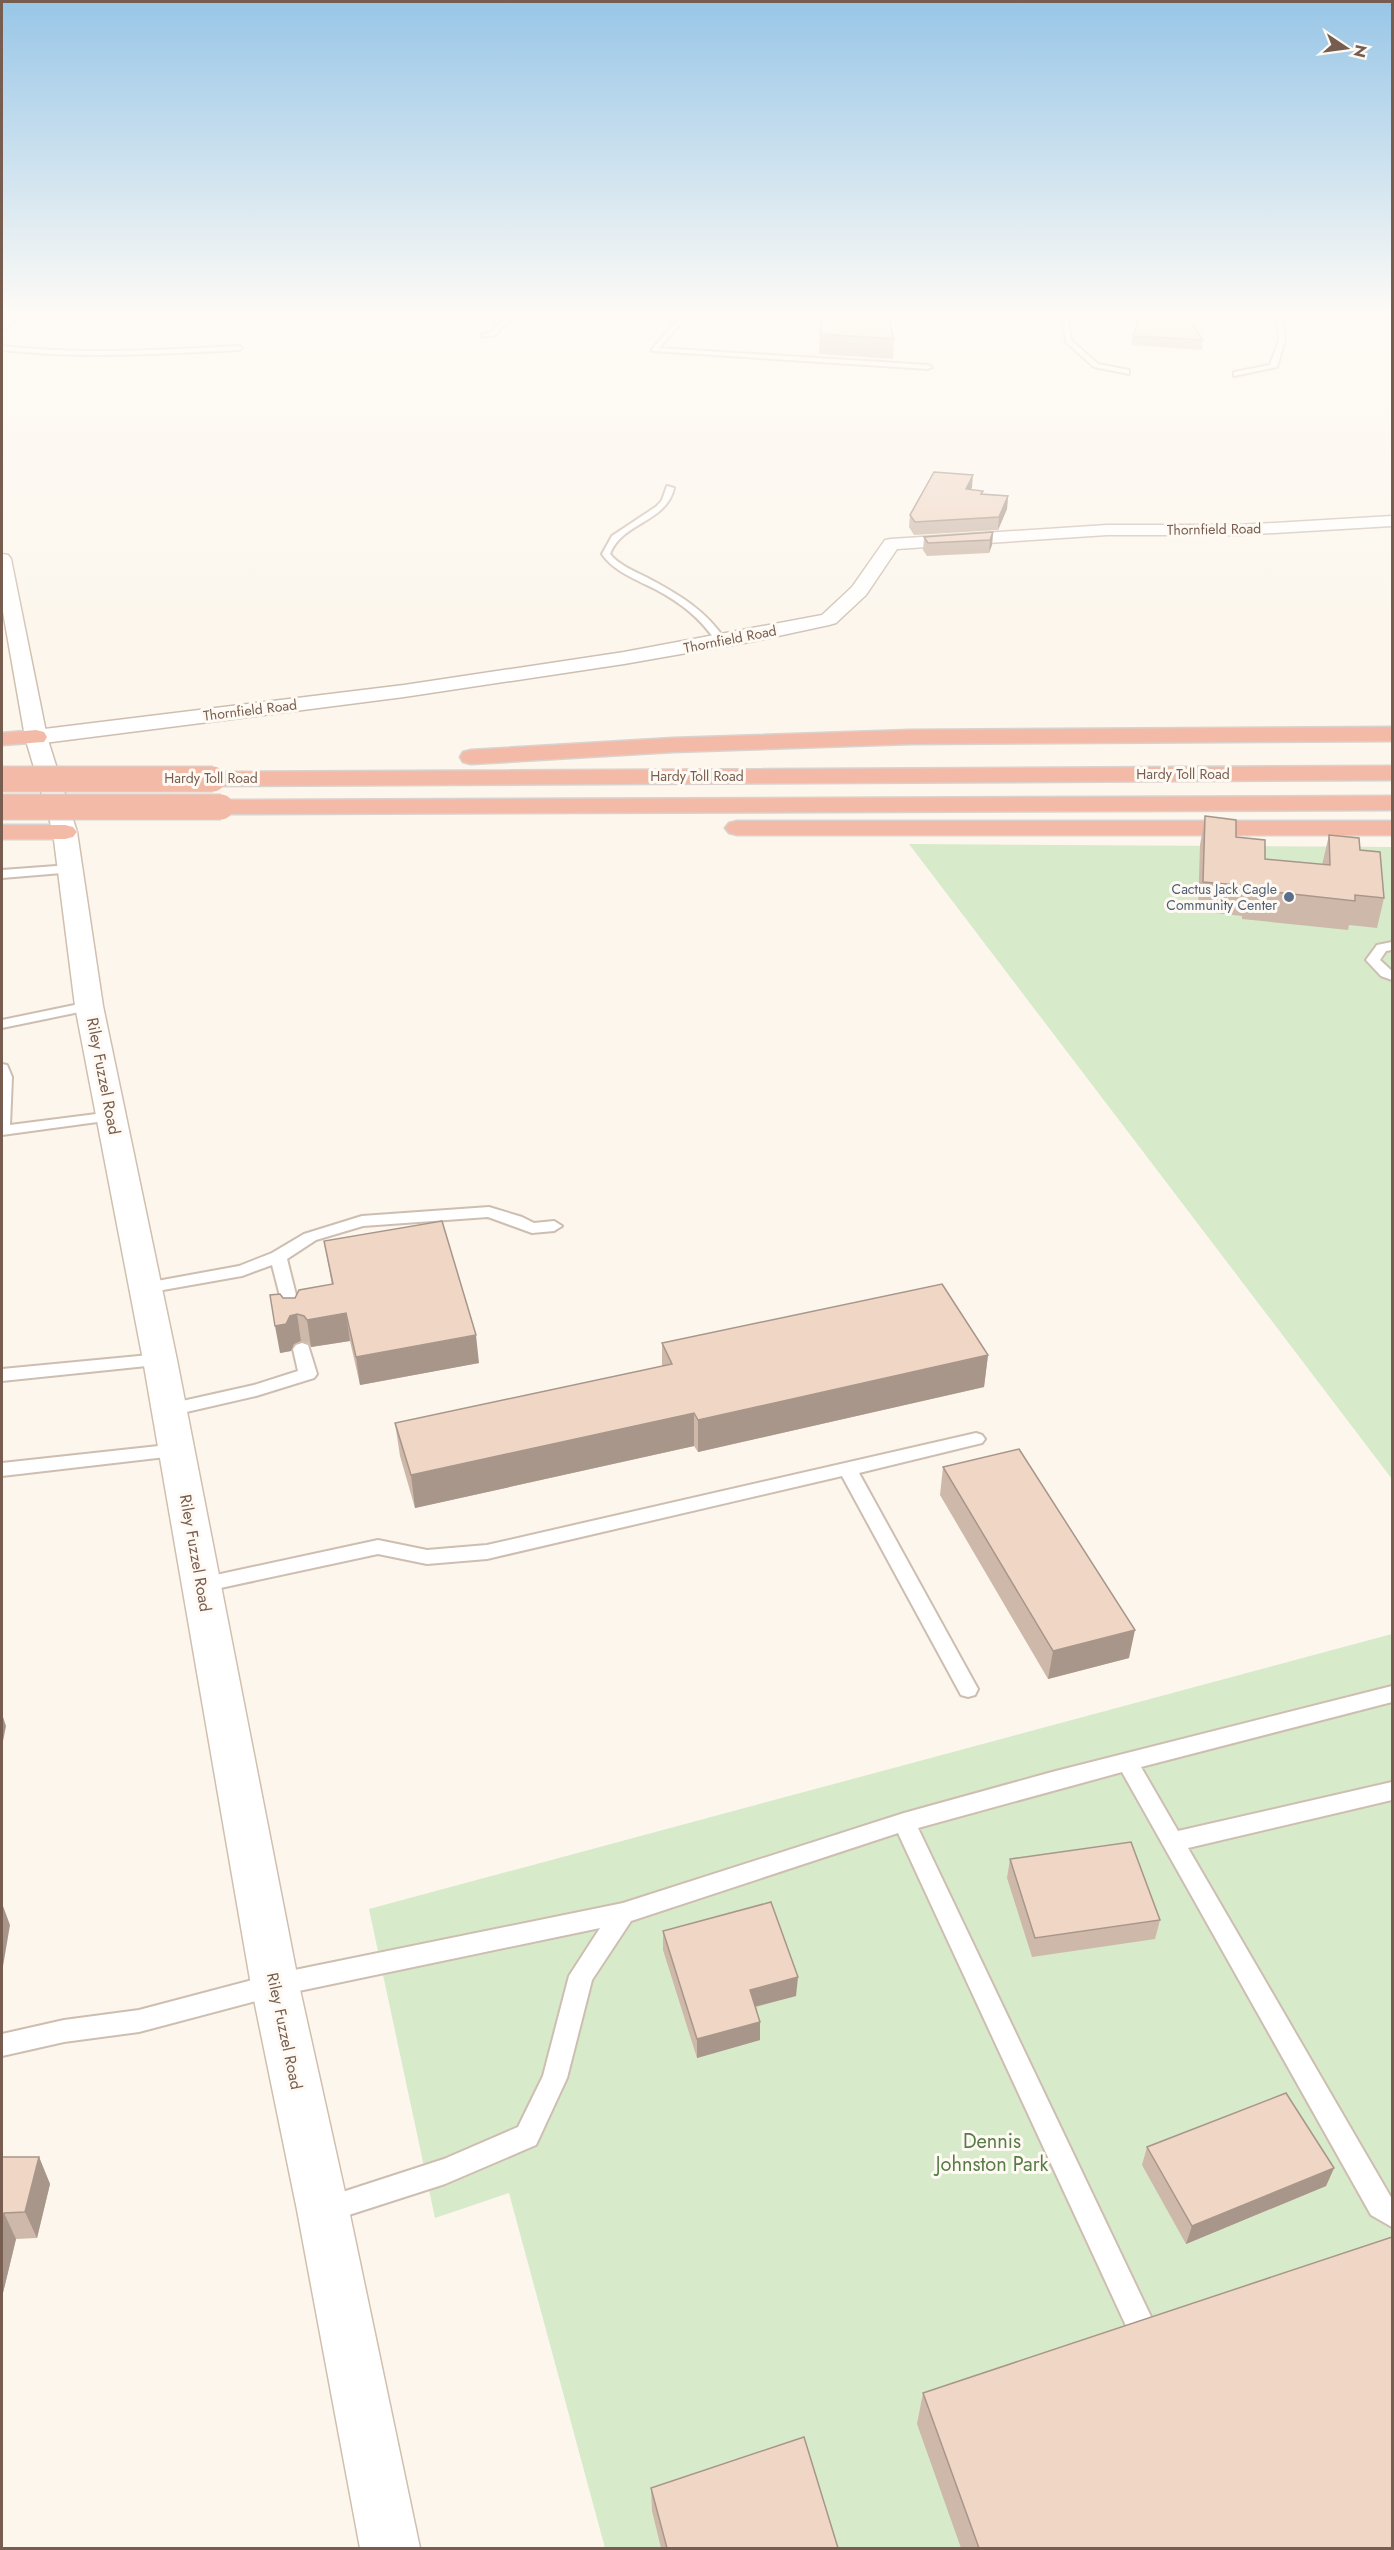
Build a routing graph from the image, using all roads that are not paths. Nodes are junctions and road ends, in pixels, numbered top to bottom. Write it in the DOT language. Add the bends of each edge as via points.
graph roads {
  1 [pos="670,488"];
  2 [pos="1392,521"];
  3 [pos="2,559"];
  4 [pos="721,641"];
  5 [pos="1392,734"];
  6 [pos="36,737"];
  7 [pos="2,740"];
  8 [pos="1392,773"];
  9 [pos="255,778"];
  10 [pos="2,779"];
  11 [pos="1392,803"];
  12 [pos="2,807"];
  13 [pos="298,807"];
  14 [pos="642,828"];
  15 [pos="713,828"];
  16 [pos="1392,828"];
  17 [pos="1303,830"];
  18 [pos="2,832"];
  19 [pos="1392,836"];
  20 [pos="68,850"];
  21 [pos="2,874"];
  22 [pos="1392,946"];
  23 [pos="1392,976"];
  24 [pos="89,1006"];
  25 [pos="2,1024"];
  26 [pos="2,1068"];
  27 [pos="112,1116"];
  28 [pos="2,1131"];
  29 [pos="554,1226"];
  30 [pos="278,1257"];
  31 [pos="146,1288"];
  32 [pos="294,1319"];
  33 [pos="302,1349"];
  34 [pos="160,1360"];
  35 [pos="2,1375"];
  36 [pos="169,1410"];
  37 [pos="976,1439"];
  38 [pos="177,1450"];
  39 [pos="847,1468"];
  40 [pos="2,1470"];
  41 [pos="202,1584"];
  42 [pos="968,1689"];
  43 [pos="1392,1694"];
  44 [pos="1127,1762"];
  45 [pos="1392,1791"];
  46 [pos="904,1822"];
  47 [pos="1172,1842"];
  48 [pos="623,1913"];
  49 [pos="275,1985"];
  50 [pos="2,2045"];
  51 [pos="323,2210"];
  52 [pos="1392,2214"];
  53 [pos="1143,2332"];
  54 [pos="390,2548"];
  1 -- 4 [label="lane" via="659,509 625,530 606,554 707,619"];
  2 -- 4 [label="main road, Thornfield Road" via="1238,530 1107,530 891,544 859,591 829,619"];
  3 -- 6 [label="main road, Riley Fuzzel Road"];
  4 -- 6 [label="main road, Thornfield Road" via="404,691"];
  5 -- 9 [label="highway" via="910,737 661,746 460,757"];
  6 -- 7 [label="highway"];
  6 -- 20 [label="main road, Riley Fuzzel Road"];
  8 -- 9 [label="highway, Hardy Toll Road"];
  9 -- 10 [label="highway, Hardy Toll Road, bridge"];
  11 -- 13 [label="highway, Hardy Toll Road"];
  12 -- 13 [label="highway, Hardy Toll Road, bridge"];
  13 -- 14 [label="highway" via="457,821"];
  15 -- 17 [label="highway"];
  16 -- 17 [label="highway"];
  17 -- 19 [label="highway"];
  18 -- 20 [label="highway"];
  20 -- 21 [label="lane"];
  20 -- 24 [label="main road, Riley Fuzzel Road"];
  22 -- 23 [label="lane" via="1382,948 1373,960"];
  24 -- 25 [label="lane"];
  24 -- 27 [label="main road, Riley Fuzzel Road"];
  26 -- 28 [label="lane"];
  27 -- 28 [label="lane"];
  27 -- 31 [label="main road, Riley Fuzzel Road"];
  29 -- 30 [label="lane" via="532,1228 489,1212 362,1221 310,1237"];
  30 -- 31 [label="lane" via="242,1271"];
  30 -- 32 [label="lane"];
  31 -- 34 [label="main road, Riley Fuzzel Road"];
  33 -- 36 [label="lane" via="308,1374"];
  34 -- 35 [label="lane"];
  34 -- 36 [label="main road, Riley Fuzzel Road"];
  36 -- 38 [label="main road, Riley Fuzzel Road"];
  37 -- 39 [label="lane"];
  38 -- 40 [label="lane"];
  38 -- 41 [label="main road, Riley Fuzzel Road"];
  39 -- 41 [label="lane" via="487,1551 427,1557 378,1547"];
  39 -- 42 [label="lane"];
  41 -- 49 [label="main road, Riley Fuzzel Road"];
  43 -- 44 [label="lane"];
  44 -- 46 [label="lane"];
  44 -- 47 [label="lane"];
  45 -- 47 [label="lane"];
  46 -- 48 [label="lane"];
  46 -- 53 [label="lane"];
  47 -- 52 [label="lane" via="1380,2206"];
  48 -- 49 [label="lane"];
  48 -- 51 [label="lane" via="581,1976 555,2078 527,2136 445,2171"];
  49 -- 50 [label="lane" via="139,2021 64,2031"];
  49 -- 51 [label="main road, Riley Fuzzel Road"];
  51 -- 54 [label="main road, Riley Fuzzel Road"];
}
